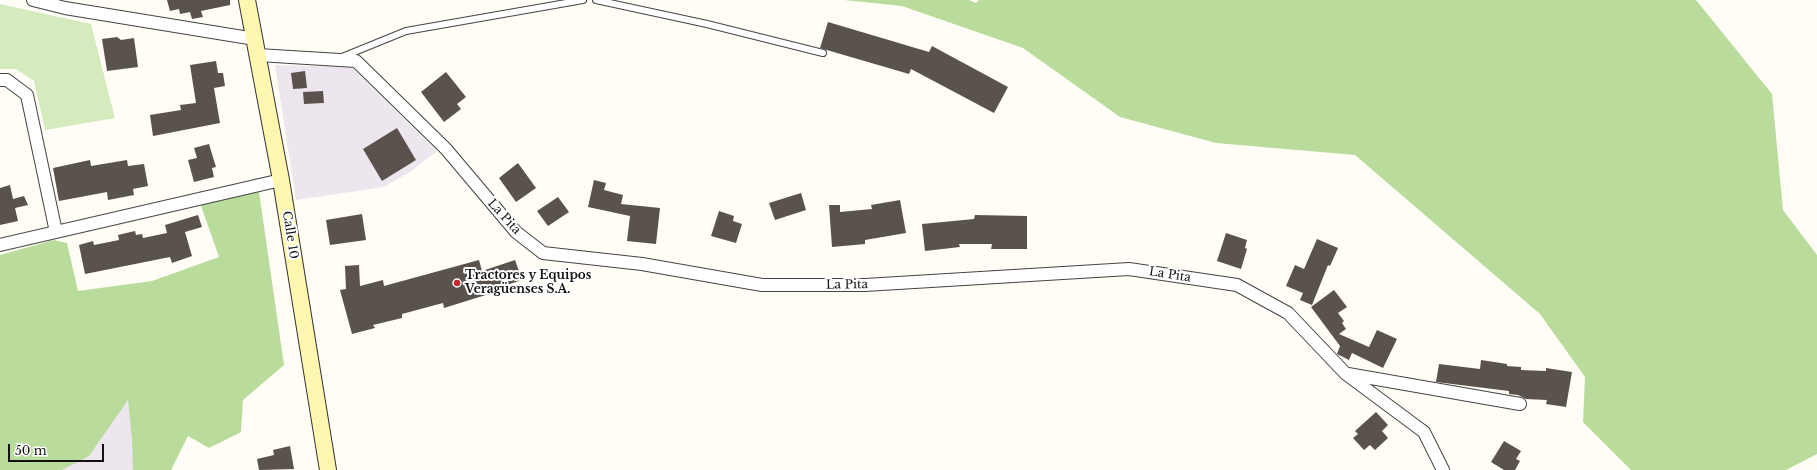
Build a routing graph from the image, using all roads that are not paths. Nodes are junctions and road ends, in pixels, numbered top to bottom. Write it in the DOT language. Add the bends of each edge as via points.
graph roads {
  1 [pos="33,0"];
  2 [pos="247,0"];
  3 [pos="583,0"];
  4 [pos="596,0"];
  5 [pos="255,39"];
  6 [pos="822,53"];
  7 [pos="258,55"];
  8 [pos="337,60"];
  9 [pos="0,80"];
  10 [pos="281,180"];
  11 [pos="56,232"];
  12 [pos="0,245"];
  13 [pos="1346,374"];
  14 [pos="1520,404"];
  15 [pos="328,470"];
  16 [pos="1443,470"];
  1 -- 5 [label="street" via="65,8"];
  2 -- 5 [label="main road, Calle 10"];
  3 -- 8 [label="lane" via="406,31"];
  4 -- 6 [label="lane"];
  5 -- 7 [label="main road, Calle 10"];
  7 -- 8 [label="street, La Pita"];
  7 -- 10 [label="main road, Calle 10"];
  8 -- 13 [label="street, La Pita" via="356,61 446,149 516,232 543,253 642,264 762,285 865,285 1122,270 1237,285 1288,313"];
  9 -- 11 [label="street" via="7,80 27,95"];
  10 -- 11 [label="street"];
  10 -- 15 [label="main road, Calle 10"];
  11 -- 12 [label="street"];
  13 -- 14 [label="street"];
  13 -- 16 [label="street, La Pita" via="1424,432"];
}
